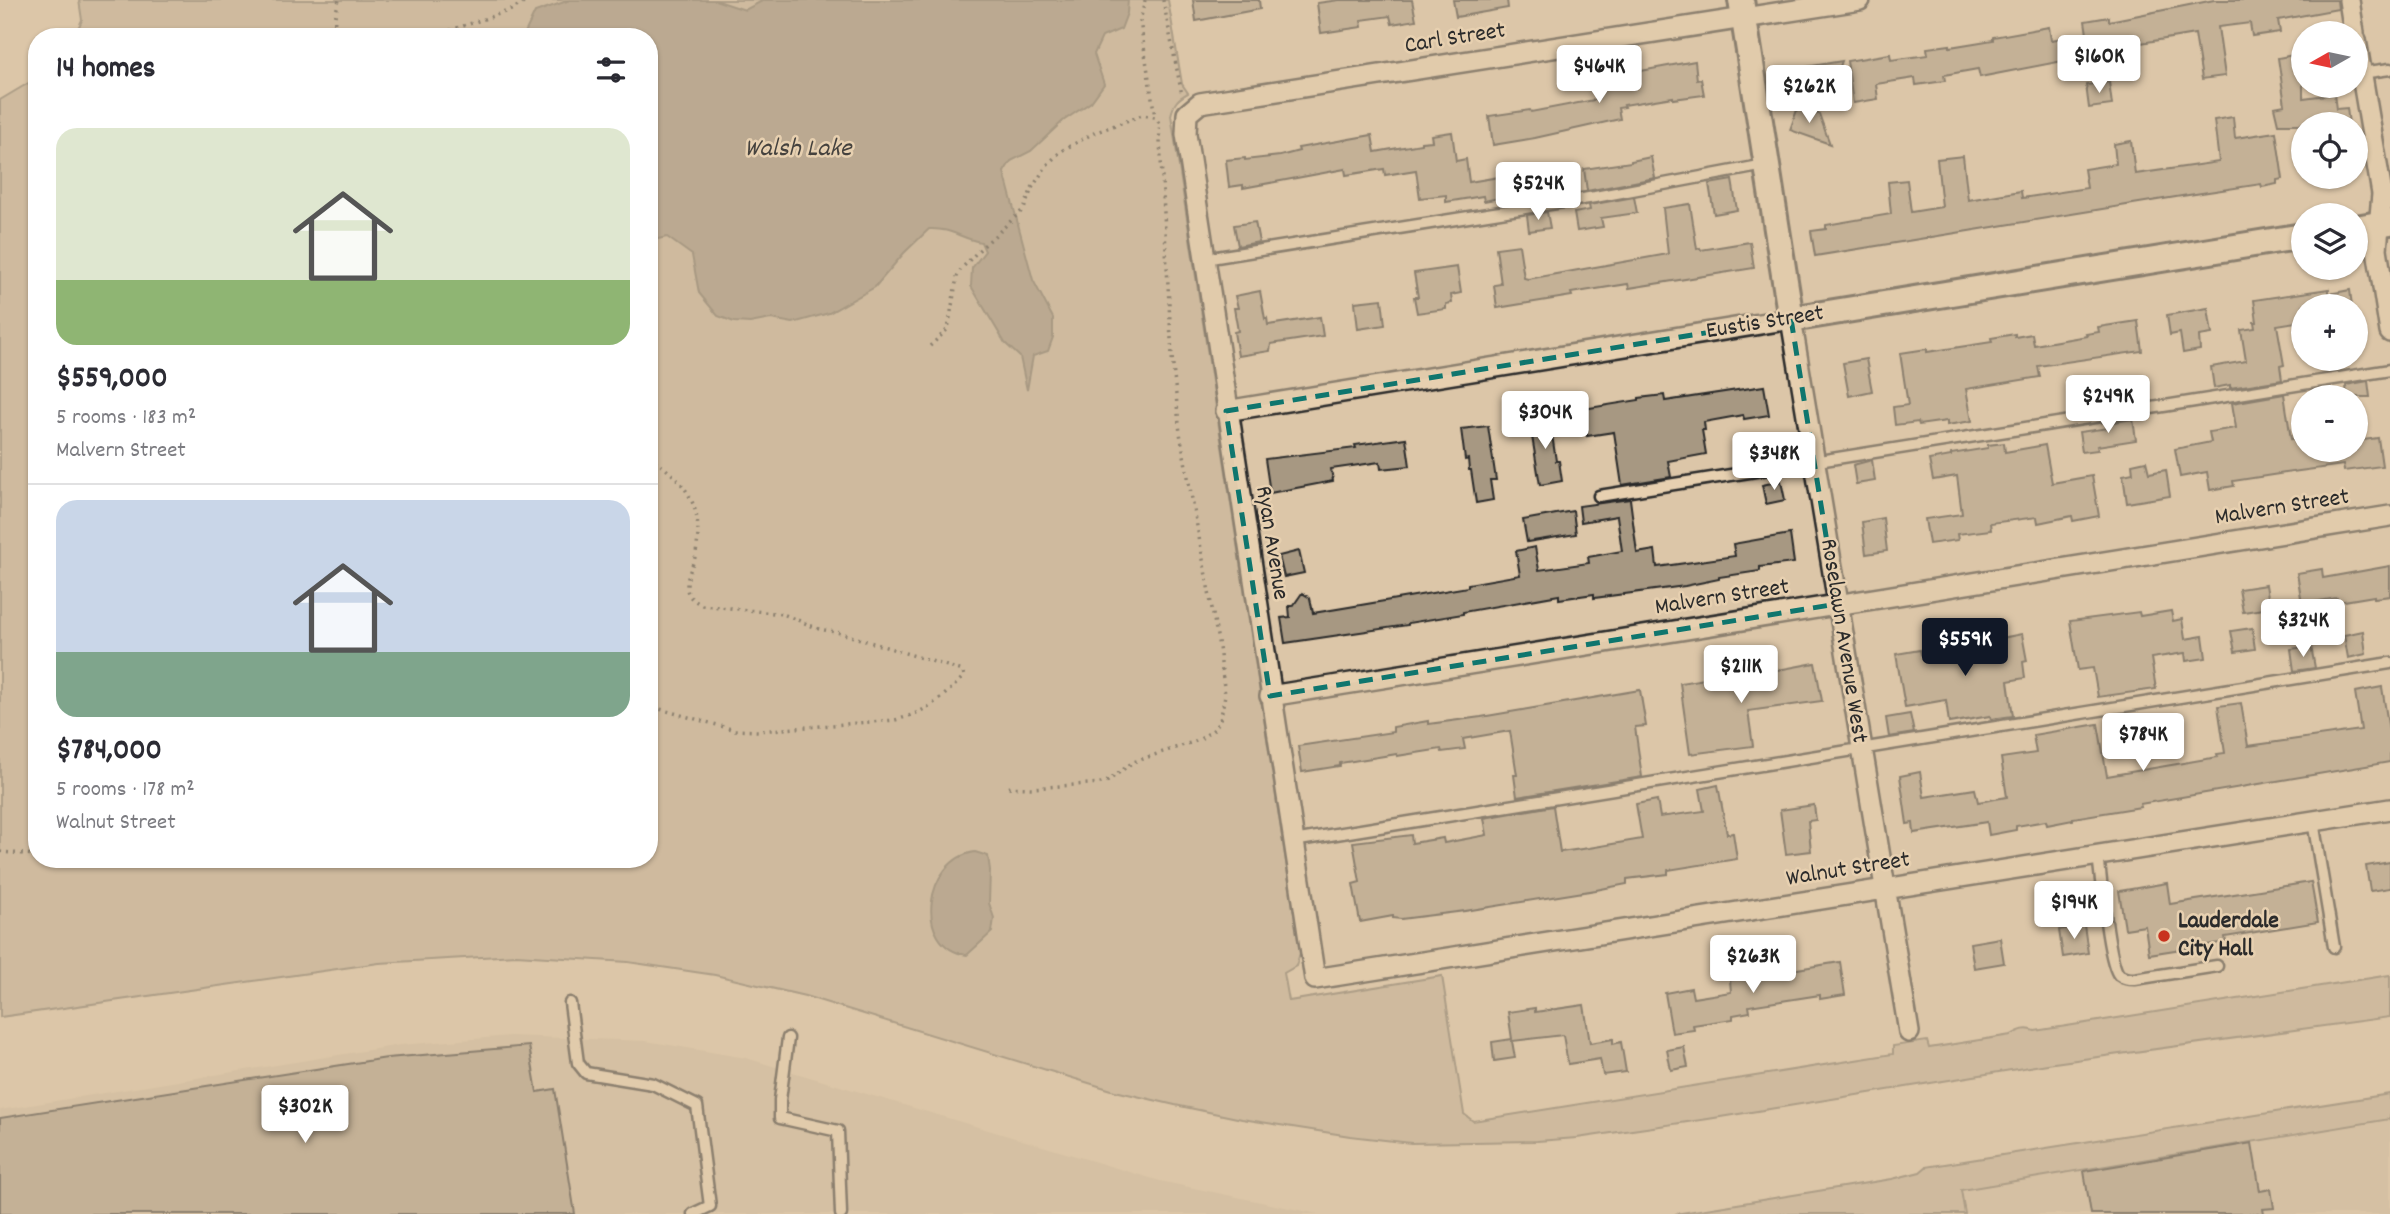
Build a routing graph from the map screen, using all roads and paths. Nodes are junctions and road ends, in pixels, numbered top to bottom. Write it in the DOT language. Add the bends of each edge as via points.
graph roads {
  1 [pos="339,0"];
  2 [pos="529,0"];
  3 [pos="1145,0"];
  4 [pos="1163,0"];
  5 [pos="1860,0"];
  6 [pos="2349,0"];
  7 [pos="1742,10"];
  8 [pos="2352,21"];
  9 [pos="335,28"];
  10 [pos="457,28"];
  11 [pos="2390,69"];
  12 [pos="2368,72"];
  13 [pos="2365,98"];
  14 [pos="1190,111"];
  15 [pos="1155,117"];
  16 [pos="1767,165"];
  17 [pos="2385,223"];
  18 [pos="2291,238"];
  19 [pos="1203,259"];
  20 [pos="1791,319"];
  21 [pos="2390,332"];
  22 [pos="930,346"];
  23 [pos="2390,370"];
  24 [pos="1226,411"];
  25 [pos="658,463"];
  26 [pos="1814,463"];
  27 [pos="1599,496"];
  28 [pos="2390,516"];
  29 [pos="1837,604"];
  30 [pos="2390,663"];
  31 [pos="1270,696"];
  32 [pos="658,709"];
  33 [pos="1861,750"];
  34 [pos="1005,787"];
  35 [pos="2390,809"];
  36 [pos="2313,821"];
  37 [pos="1293,841"];
  38 [pos="0,852"];
  39 [pos="28,854"];
  40 [pos="2098,855"];
  41 [pos="1884,889"];
  42 [pos="2334,947"];
  43 [pos="2217,966"];
  44 [pos="1315,979"];
  45 [pos="570,1003"];
  46 [pos="1909,1032"];
  47 [pos="788,1038"];
  48 [pos="693,1214"];
  49 [pos="841,1214"];
  1 -- 9 [label="path"];
  2 -- 10 [label="path"];
  3 -- 15 [label="path" via="1140,21"];
  4 -- 14 [label="path" via="1181,94"];
  5 -- 7 [label="street, Carl Street"];
  6 -- 8 [label="street"];
  7 -- 14 [label="street, Carl Street" via="1200,103"];
  7 -- 16 [label="street, Roselawn Avenue West"];
  11 -- 12 [label="lane"];
  13 -- 17 [label="street"];
  14 -- 19 [label="street, Ryan Avenue" via="1185,134"];
  15 -- 22 [label="path" via="1142,115 1061,151 1038,177 1028,203 957,277 948,329"];
  15 -- 34 [label="path" via="1159,122 1180,433 1219,647 1223,709 1220,721 1199,740 1133,762 1108,781"];
  16 -- 19 [label="lane"];
  16 -- 20 [label="street, Roselawn Avenue West"];
  17 -- 21 [label="street" via="2377,249"];
  18 -- 20 [label="street, Eustis Street"];
  19 -- 24 [label="street, Ryan Avenue"];
  20 -- 24 [label="street, Eustis Street"];
  20 -- 26 [label="street, Roselawn Avenue West"];
  23 -- 26 [label="lane"];
  24 -- 31 [label="street, Ryan Avenue"];
  25 -- 32 [label="path" via="676,476 695,510 698,541 686,586 694,601 783,614 963,671 964,676 927,709 895,720 735,730"];
  26 -- 27 [label="lane"];
  26 -- 29 [label="street, Roselawn Avenue West"];
  28 -- 29 [label="street, Malvern Street"];
  29 -- 31 [label="street, Malvern Street"];
  29 -- 33 [label="street, Roselawn Avenue West"];
  30 -- 33 [label="lane"];
  31 -- 37 [label="street, Ryan Avenue"];
  33 -- 37 [label="lane"];
  33 -- 41 [label="street, Roselawn Avenue West"];
  35 -- 36 [label="street, Walnut Street"];
  36 -- 40 [label="street, Walnut Street"];
  36 -- 42 [label="lane"];
  37 -- 44 [label="street, Ryan Avenue"];
  38 -- 39 [label="path"];
  40 -- 41 [label="street, Walnut Street"];
  40 -- 43 [label="lane" via="2118,974 2135,979"];
  41 -- 44 [label="street, Walnut Street"];
  41 -- 46 [label="street, Roselawn Avenue West"];
  45 -- 48 [label="lane" via="578,1063 586,1073 653,1084 697,1106 710,1206"];
  47 -- 49 [label="lane" via="780,1118 838,1131"];
}
